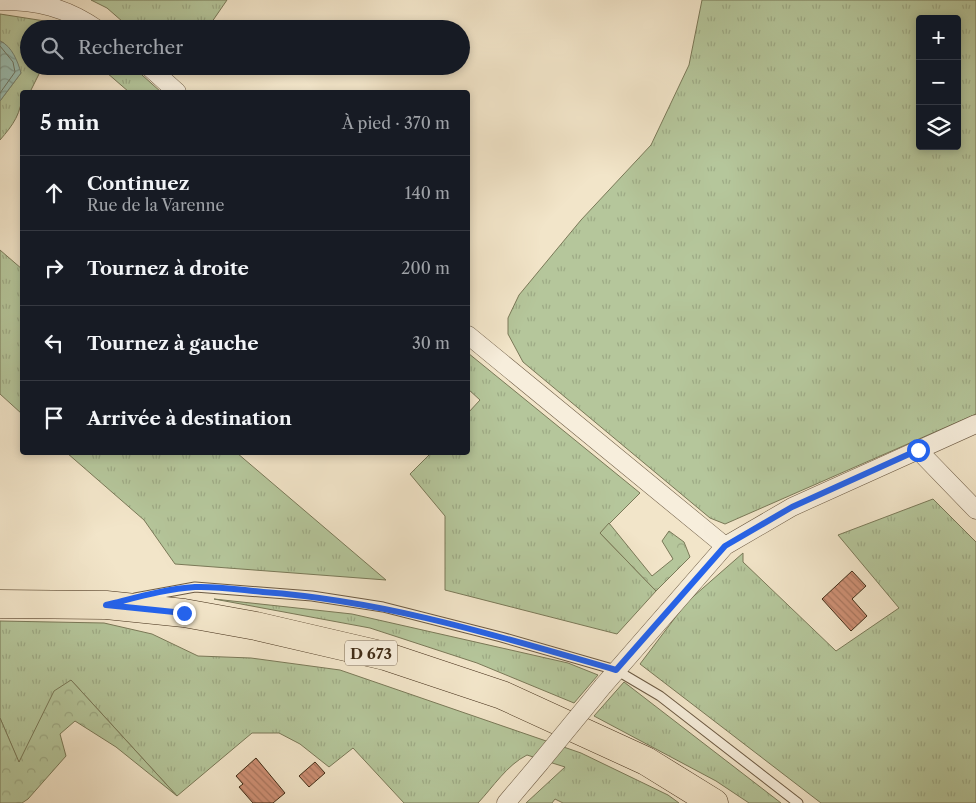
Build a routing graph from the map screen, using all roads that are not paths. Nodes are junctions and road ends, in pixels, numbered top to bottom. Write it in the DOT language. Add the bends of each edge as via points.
graph roads {
  1 [pos="0,1"];
  2 [pos="84,20"];
  3 [pos="158,75"];
  4 [pos="175,90"];
  5 [pos="470,338"];
  6 [pos="976,424"];
  7 [pos="918,450"];
  8 [pos="976,510"];
  9 [pos="725,546"];
  10 [pos="0,604"];
  11 [pos="106,605"];
  12 [pos="616,670"];
  13 [pos="506,803"];
  14 [pos="714,803"];
  15 [pos="798,803"];
  1 -- 2 [label="street" via="34,1"];
  3 -- 4 [label="street"];
  5 -- 9 [label="street"];
  6 -- 7 [label="street"];
  7 -- 8 [label="street"];
  7 -- 9 [label="street" via="792,507"];
  9 -- 12 [label="street"];
  10 -- 11 [label="main road, D 673"];
  11 -- 12 [label="lane" via="156,592 195,587 312,596 383,607"];
  11 -- 14 [label="main road, D 673" via="184,613 256,626 394,659 502,695 646,761"];
  12 -- 13 [label="street, bridge"];
  12 -- 15 [label="lane" via="660,696"];
}
